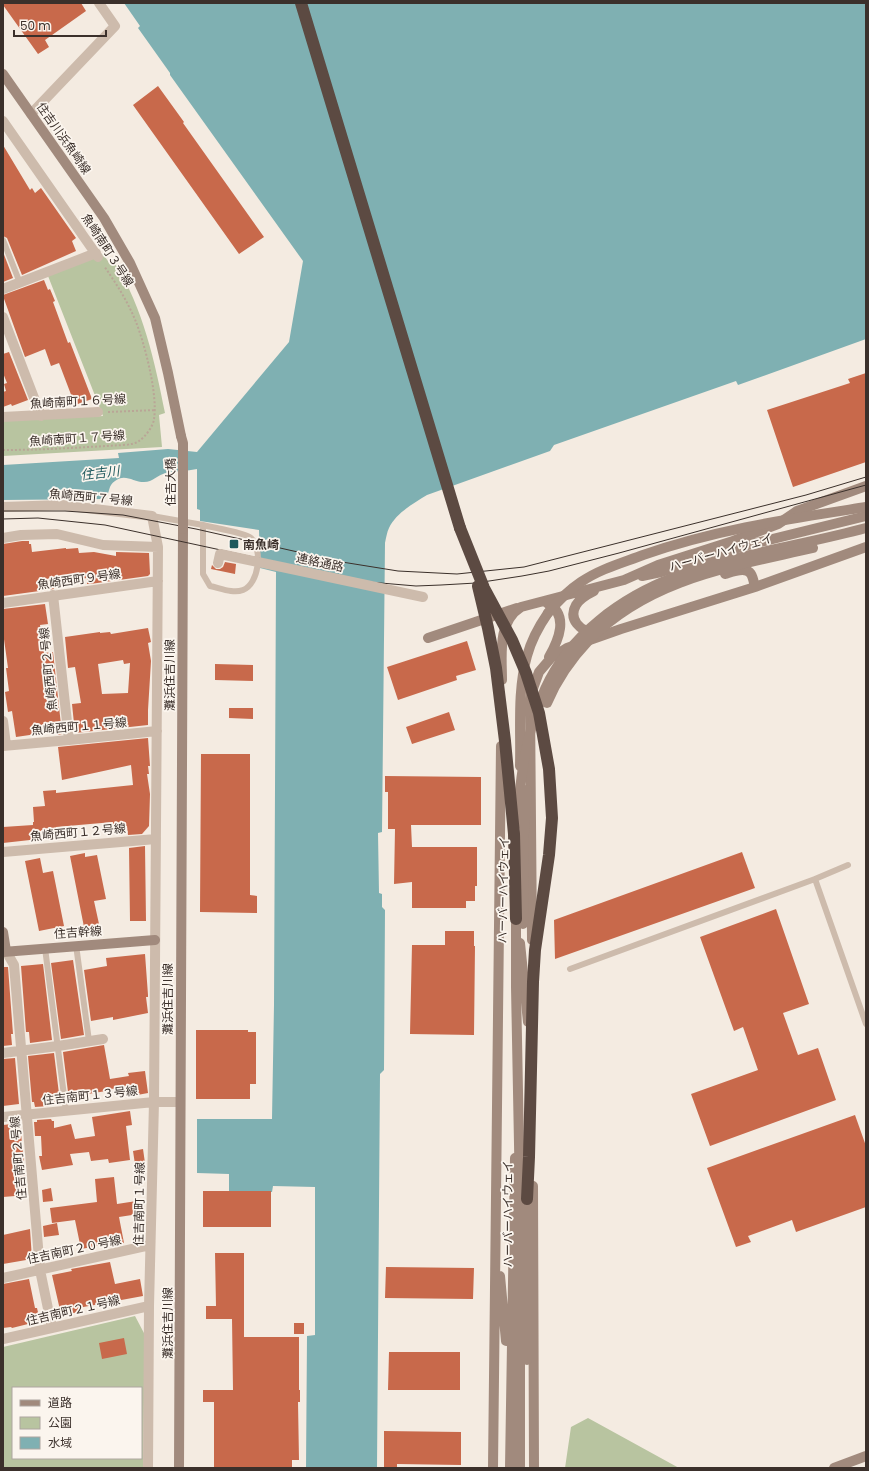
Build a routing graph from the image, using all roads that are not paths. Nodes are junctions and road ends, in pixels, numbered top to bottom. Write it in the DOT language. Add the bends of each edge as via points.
graph roads {
  1 [pos="99,3"];
  2 [pos="301,3"];
  3 [pos="3,74"];
  4 [pos="31,114"];
  5 [pos="3,121"];
  6 [pos="3,240"];
  7 [pos="20,283"];
  8 [pos="3,290"];
  9 [pos="3,317"];
  10 [pos="98,412"];
  11 [pos="41,416"];
  12 [pos="3,417"];
  13 [pos="181,436"];
  14 [pos="866,486"];
  15 [pos="3,507"];
  16 [pos="866,507"];
  17 [pos="152,516"];
  18 [pos="866,516"];
  19 [pos="203,525"];
  20 [pos="866,528"];
  21 [pos="183,529"];
  22 [pos="866,535"];
  23 [pos="3,538"];
  24 [pos="158,547"];
  25 [pos="866,547"];
  26 [pos="218,563"];
  27 [pos="624,580"];
  28 [pos="158,581"];
  29 [pos="603,586"];
  30 [pos="755,587"];
  31 [pos="53,595"];
  32 [pos="423,597"];
  33 [pos="540,602"];
  34 [pos="3,603"];
  35 [pos="521,607"];
  36 [pos="621,629"];
  37 [pos="428,638"];
  38 [pos="544,664"];
  39 [pos="3,721"];
  40 [pos="157,731"];
  41 [pos="69,740"];
  42 [pos="4,745"];
  43 [pos="156,839"];
  44 [pos="3,852"];
  45 [pos="848,866"];
  46 [pos="815,879"];
  47 [pos="516,920"];
  48 [pos="3,932"];
  49 [pos="519,935"];
  50 [pos="156,940"];
  51 [pos="76,945"];
  52 [pos="45,948"];
  53 [pos="5,951"];
  54 [pos="570,969"];
  55 [pos="866,1024"];
  56 [pos="103,1039"];
  57 [pos="89,1041"];
  58 [pos="58,1046"];
  59 [pos="22,1051"];
  60 [pos="3,1053"];
  61 [pos="533,1074"];
  62 [pos="154,1102"];
  63 [pos="180,1102"];
  64 [pos="66,1111"];
  65 [pos="27,1114"];
  66 [pos="3,1117"];
  67 [pos="530,1195"];
  68 [pos="495,1209"];
  69 [pos="150,1245"];
  70 [pos="40,1270"];
  71 [pos="3,1278"];
  72 [pos="512,1291"];
  73 [pos="149,1306"];
  74 [pos="52,1328"];
  75 [pos="3,1339"];
  76 [pos="510,1399"];
  77 [pos="866,1456"];
  78 [pos="148,1468"];
  79 [pos="179,1468"];
  80 [pos="493,1468"];
  81 [pos="510,1468"];
  82 [pos="520,1468"];
  83 [pos="527,1468"];
  84 [pos="534,1468"];
  85 [pos="834,1468"];
  1 -- 4 [label="street" via="115,26"];
  2 -- 47 [label="highway, bridge" via="477,584 488,628 511,790"];
  2 -- 67 [label="highway, bridge" via="460,528 484,588 520,656 544,734 550,769 552,818 533,982"];
  3 -- 4 [label="street, 住吉川浜魚崎線"];
  4 -- 13 [label="street, 住吉川浜魚崎線" via="104,218 130,264 155,318"];
  5 -- 7 [label="street, 魚崎南町３号線" via="97,255"];
  6 -- 7 [label="lane"];
  7 -- 8 [label="street"];
  9 -- 11 [label="street"];
  10 -- 11 [label="street, 魚崎南町１６号線"];
  11 -- 12 [label="street, 魚崎南町１６号線"];
  13 -- 21 [label="street, 住𠮷大橋, bridge"];
  14 -- 27 [label="street" via="797,511 778,524 658,565"];
  15 -- 17 [label="street, 魚崎西町７号線" via="62,505"];
  16 -- 49 [label="street, bridge" via="741,527 667,546 593,575 569,591 548,612 539,626 527,656 523,676"];
  17 -- 19 [label="lane"];
  17 -- 24 [label="street, 住吉南町１号線"];
  18 -- 27 [label="street" via="744,546 660,572"];
  19 -- 19 [label="lane" via="203,574 210,586 235,592 244,590 256,575 257,547 251,538 244,534"];
  20 -- 47 [label="street, ハーバーハイウェイ, bridge" via="736,559 676,577 640,592 623,603 579,640 546,687 531,726 522,773 518,818"];
  21 -- 63 [label="street, 灘浜住吉川線"];
  22 -- 67 [label="street, ハーバーハイウェイ, bridge" via="720,570 649,596 627,609 598,632 571,660 552,691 534,746 527,788 524,833 522,987"];
  23 -- 24 [label="street" via="57,534 103,545"];
  24 -- 28 [label="street, 住吉南町１号線"];
  25 -- 30 [label="street"];
  26 -- 32 [label="street, 連絡通路, bridge" via="220,554"];
  27 -- 29 [label="street"];
  27 -- 30 [label="street" via="667,585 744,570 751,574"];
  28 -- 31 [label="street, 魚崎西町９号線"];
  28 -- 40 [label="street, 住吉南町１号線"];
  29 -- 33 [label="street"];
  29 -- 36 [label="street" via="576,604 575,620 583,630 592,632"];
  30 -- 36 [label="street"];
  31 -- 34 [label="street, 魚崎西町９号線"];
  31 -- 41 [label="street, 魚崎西町２号線"];
  33 -- 35 [label="street"];
  33 -- 38 [label="street" via="555,609 560,626 557,643"];
  35 -- 37 [label="street"];
  35 -- 68 [label="street" via="507,622 503,641"];
  36 -- 38 [label="street" via="567,648"];
  38 -- 61 [label="street" via="534,682 530,705"];
  39 -- 42 [label="street"];
  40 -- 41 [label="street, 魚崎西町１１号線"];
  40 -- 43 [label="street, 住吉南町１号線"];
  41 -- 42 [label="street, 魚崎西町１１号線"];
  43 -- 44 [label="street, 魚崎西町１２号線"];
  43 -- 50 [label="street, 住吉南町１号線"];
  45 -- 46 [label="lane"];
  46 -- 54 [label="lane"];
  46 -- 55 [label="lane"];
  47 -- 82 [label="street, ハーバーハイウェイ, bridge"];
  48 -- 53 [label="street"];
  49 -- 61 [label="street"];
  49 -- 72 [label="street"];
  50 -- 51 [label="street, 住吉幹線"];
  50 -- 62 [label="street, 住吉南町１号線"];
  51 -- 52 [label="street, 住吉幹線"];
  51 -- 57 [label="lane"];
  52 -- 53 [label="street, 住吉幹線"];
  52 -- 58 [label="lane"];
  53 -- 59 [label="street, 住吉南町２号線" via="14,965"];
  56 -- 57 [label="street"];
  57 -- 58 [label="street"];
  58 -- 59 [label="street"];
  58 -- 64 [label="lane"];
  59 -- 60 [label="street"];
  59 -- 65 [label="street, 住吉南町２号線"];
  61 -- 67 [label="street"];
  62 -- 63 [label="street, 住吉南町１３号線"];
  62 -- 64 [label="street, 住吉南町１３号線"];
  62 -- 69 [label="street, 住吉南町１号線"];
  63 -- 79 [label="street, 灘浜住吉川線"];
  64 -- 65 [label="street, 住吉南町１３号線"];
  65 -- 66 [label="street, 住吉南町１３号線"];
  65 -- 70 [label="street, 住吉南町２号線"];
  67 -- 72 [label="street"];
  67 -- 83 [label="street, ハーバーハイウェイ, bridge"];
  67 -- 84 [label="street"];
  68 -- 76 [label="street"];
  68 -- 80 [label="street"];
  69 -- 70 [label="street, 住吉南町２０号線"];
  69 -- 73 [label="street, 住吉南町１号線"];
  70 -- 71 [label="street, 住吉南町２０号線"];
  70 -- 74 [label="street, 住吉南町２号線"];
  72 -- 76 [label="street"];
  73 -- 74 [label="street, 住吉南町２１号線"];
  73 -- 78 [label="street, 住吉南町１号線"];
  74 -- 75 [label="street, 住吉南町２１号線"];
  76 -- 81 [label="street"];
  77 -- 85 [label="street"];
}
